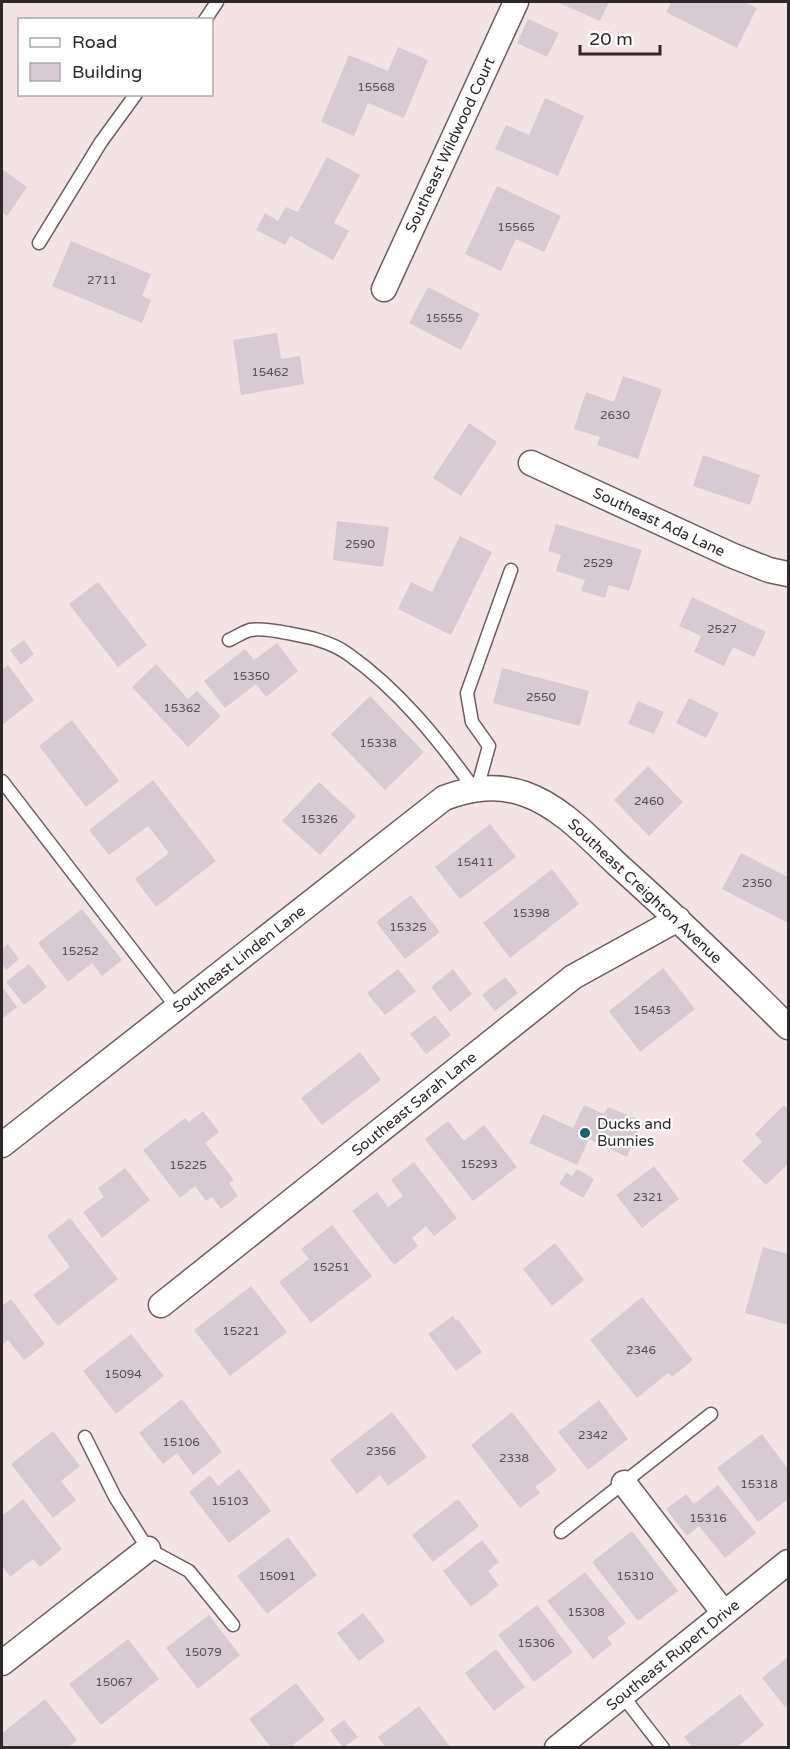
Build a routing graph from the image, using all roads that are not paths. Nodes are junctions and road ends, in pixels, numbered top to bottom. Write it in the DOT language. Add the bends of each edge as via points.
graph roads {
  1 [pos="217,2"];
  2 [pos="516,2"];
  3 [pos="206,18"];
  4 [pos="135,96"];
  5 [pos="39,243"];
  6 [pos="384,289"];
  7 [pos="531,463"];
  8 [pos="511,570"];
  9 [pos="789,574"];
  10 [pos="229,640"];
  11 [pos="2,781"];
  12 [pos="478,788"];
  13 [pos="678,920"];
  14 [pos="177,1008"];
  15 [pos="789,1027"];
  16 [pos="2,1145"];
  17 [pos="161,1305"];
  18 [pos="711,1414"];
  19 [pos="85,1437"];
  20 [pos="624,1483"];
  21 [pos="561,1532"];
  22 [pos="148,1548"];
  23 [pos="789,1562"];
  24 [pos="724,1613"];
  25 [pos="233,1625"];
  26 [pos="2,1663"];
  27 [pos="622,1695"];
  28 [pos="557,1748"];
  29 [pos="663,1748"];
  1 -- 3 [label="lane"];
  2 -- 6 [label="street, Southeast Wildwood Court"];
  4 -- 5 [label="lane" via="101,142"];
  7 -- 9 [label="street, Southeast Ada Lane" via="731,555"];
  8 -- 12 [label="lane" via="467,693 472,722 489,746"];
  10 -- 12 [label="lane" via="250,630 280,632 316,638 347,653 409,709"];
  11 -- 14 [label="lane"];
  12 -- 13 [label="street, Southeast Creighton Avenue" via="503,789 542,802 566,818"];
  12 -- 14 [label="street, Southeast Linden Lane" via="444,798"];
  13 -- 15 [label="street, Southeast Creighton Avenue"];
  13 -- 17 [label="street, Southeast Sarah Lane" via="573,978"];
  14 -- 16 [label="street, Southeast Linden Lane"];
  18 -- 20 [label="lane"];
  19 -- 22 [label="lane" via="115,1497"];
  20 -- 21 [label="lane"];
  20 -- 24 [label="street"];
  22 -- 25 [label="lane" via="189,1571"];
  22 -- 26 [label="street"];
  23 -- 24 [label="street, Southeast Rupert Drive"];
  24 -- 27 [label="street, Southeast Rupert Drive"];
  27 -- 28 [label="street, Southeast Rupert Drive"];
  27 -- 29 [label="lane"];
}
